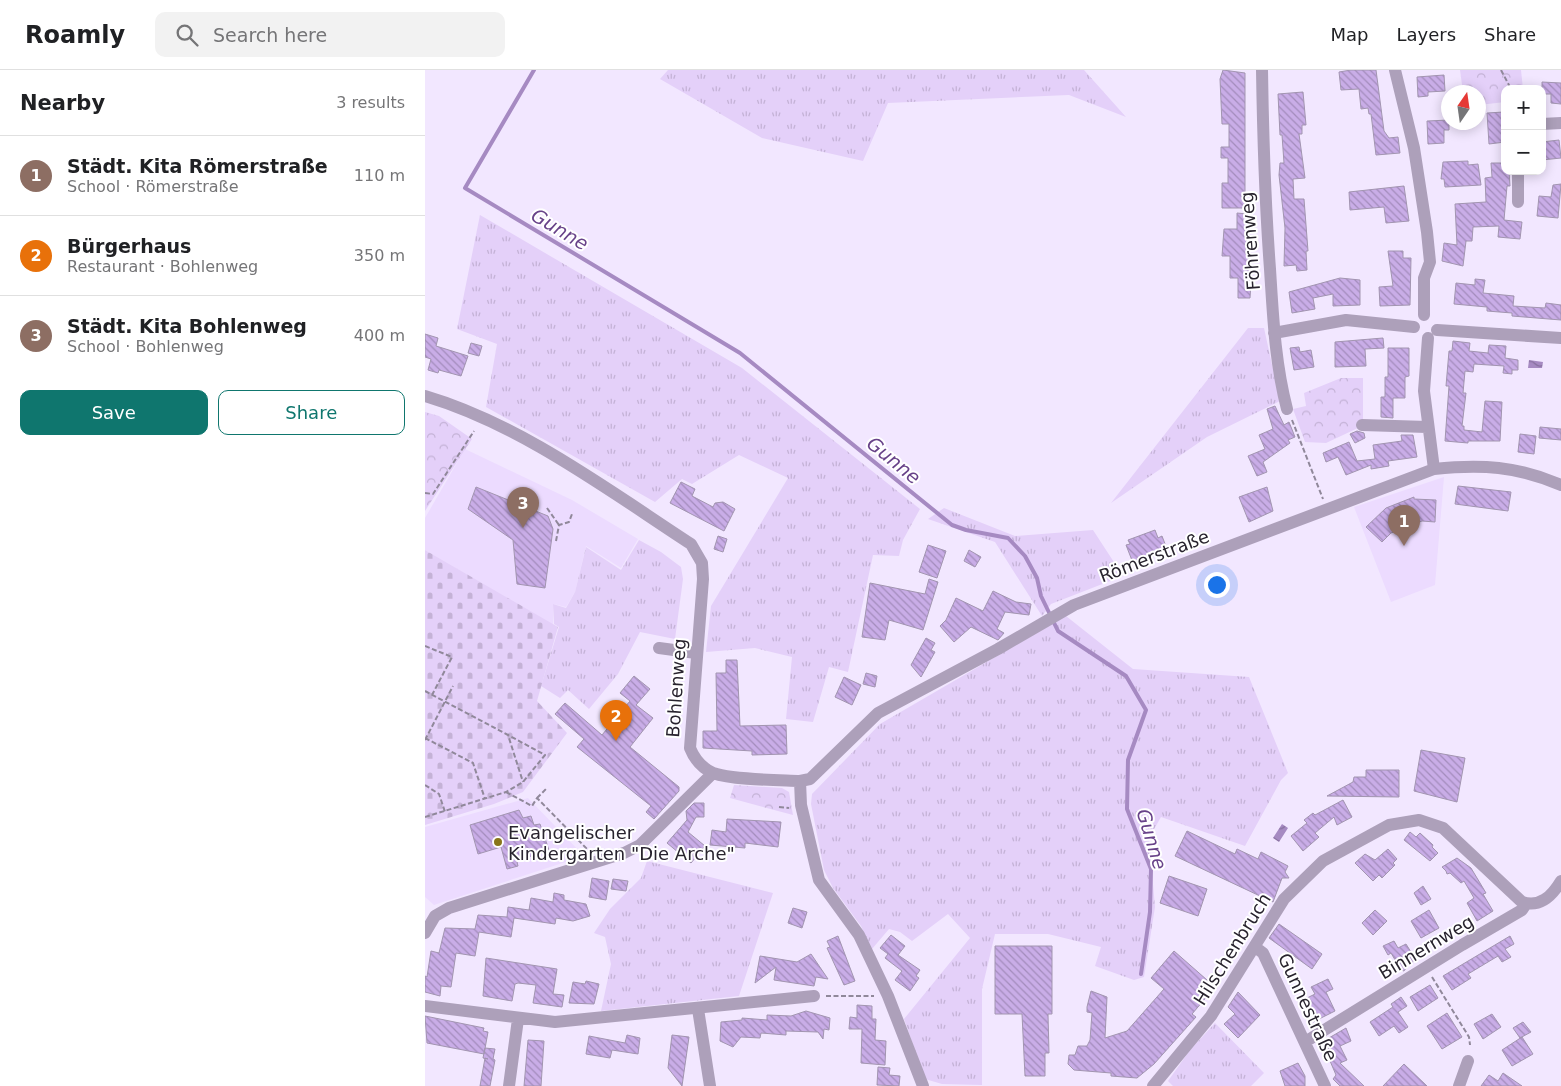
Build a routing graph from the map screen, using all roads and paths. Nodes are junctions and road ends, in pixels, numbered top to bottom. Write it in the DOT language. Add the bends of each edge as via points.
graph roads {
  1 [pos="1262,70"];
  2 [pos="1395,70"];
  3 [pos="1501,70"];
  4 [pos="1509,85"];
  5 [pos="1561,123"];
  6 [pos="1546,124"];
  7 [pos="1518,175"];
  8 [pos="1518,202"];
  9 [pos="1424,315"];
  10 [pos="1415,327"];
  11 [pos="1274,333"];
  12 [pos="1433,334"];
  13 [pos="1561,338"];
  14 [pos="425,396"];
  15 [pos="1287,409"];
  16 [pos="1362,425"];
  17 [pos="1427,427"];
  18 [pos="474,431"];
  19 [pos="1434,469"];
  20 [pos="1561,485"];
  21 [pos="425,493"];
  22 [pos="547,508"];
  23 [pos="1327,508"];
  24 [pos="572,514"];
  25 [pos="559,525"];
  26 [pos="556,541"];
  27 [pos="425,646"];
  28 [pos="659,648"];
  29 [pos="696,653"];
  30 [pos="453,686"];
  31 [pos="425,691"];
  32 [pos="432,694"];
  33 [pos="445,702"];
  34 [pos="508,734"];
  35 [pos="425,739"];
  36 [pos="713,773"];
  37 [pos="800,781"];
  38 [pos="523,782"];
  39 [pos="425,785"];
  40 [pos="546,789"];
  41 [pos="506,792"];
  42 [pos="537,798"];
  43 [pos="485,799"];
  44 [pos="445,812"];
  45 [pos="425,817"];
  46 [pos="599,861"];
  47 [pos="1561,881"];
  48 [pos="1526,904"];
  49 [pos="425,932"];
  50 [pos="1255,947"];
  51 [pos="1438,987"];
  52 [pos="814,996"];
  53 [pos="888,996"];
  54 [pos="425,1006"];
  55 [pos="698,1009"];
  56 [pos="518,1019"];
  57 [pos="1305,1042"];
  58 [pos="1470,1045"];
  59 [pos="1468,1061"];
  60 [pos="509,1086"];
  61 [pos="711,1086"];
  62 [pos="923,1086"];
  63 [pos="1153,1086"];
  64 [pos="1325,1086"];
  65 [pos="1459,1086"];
  1 -- 11 [label="street, Föhrenweg" via="1263,175"];
  2 -- 9 [label="street" via="1414,148 1427,232 1430,262 1424,278"];
  3 -- 4 [label="path"];
  5 -- 6 [label="street"];
  7 -- 8 [label="street"];
  9 -- 10 [label="street" via="1416,321"];
  9 -- 12 [label="street" via="1435,319"];
  10 -- 11 [label="street" via="1346,320"];
  10 -- 12 [label="street" via="1417,334"];
  11 -- 15 [label="street, Föhrenweg"];
  12 -- 13 [label="street"];
  12 -- 17 [label="street" via="1424,391"];
  14 -- 29 [label="street, Bohlenweg" via="485,418 554,456 691,544 702,563 703,579"];
  15 -- 23 [label="path"];
  16 -- 17 [label="street"];
  17 -- 19 [label="street"];
  18 -- 21 [label="path" via="433,494"];
  19 -- 20 [label="street, Römerstraße" via="1485,466 1511,469 1535,474"];
  19 -- 23 [label="street, Römerstraße"];
  22 -- 25 [label="path"];
  23 -- 37 [label="street, Römerstraße" via="1074,605 878,713 818,773"];
  24 -- 25 [label="path" via="569,522"];
  25 -- 26 [label="path"];
  27 -- 32 [label="path" via="452,657"];
  28 -- 29 [label="street"];
  29 -- 36 [label="street, Bohlenweg" via="690,748 697,761"];
  30 -- 33 [label="path"];
  31 -- 32 [label="path"];
  32 -- 33 [label="path"];
  33 -- 34 [label="path"];
  33 -- 35 [label="path"];
  34 -- 38 [label="path"];
  34 -- 38 [label="path" via="545,754"];
  35 -- 43 [label="path" via="473,763"];
  36 -- 37 [label="street"];
  36 -- 46 [label="street" via="640,845"];
  37 -- 53 [label="street" via="801,805 819,880 859,935"];
  38 -- 41 [label="path"];
  39 -- 44 [label="path" via="439,794"];
  40 -- 42 [label="path"];
  41 -- 42 [label="path" via="532,806"];
  41 -- 43 [label="path"];
  42 -- 46 [label="path"];
  43 -- 44 [label="path"];
  44 -- 45 [label="path"];
  46 -- 49 [label="street" via="449,908 435,916"];
  47 -- 48 [label="street, Binnernweg" via="1545,901"];
  48 -- 50 [label="street, Hilschenbruch" via="1504,888 1443,828 1419,820 1405,820 1389,825 1323,861 1284,899"];
  48 -- 57 [label="street, Binnernweg" via="1522,910"];
  50 -- 57 [label="street, Gunnestraße" via="1263,953"];
  50 -- 63 [label="street, Hilschenbruch" via="1211,1016"];
  51 -- 58 [label="path" via="1469,1037"];
  52 -- 53 [label="path"];
  52 -- 55 [label="street"];
  53 -- 62 [label="street"];
  54 -- 56 [label="street"];
  55 -- 56 [label="street" via="555,1022"];
  55 -- 61 [label="street"];
  56 -- 60 [label="street"];
  57 -- 64 [label="street, Gunnestraße"];
  59 -- 65 [label="street"];
}
